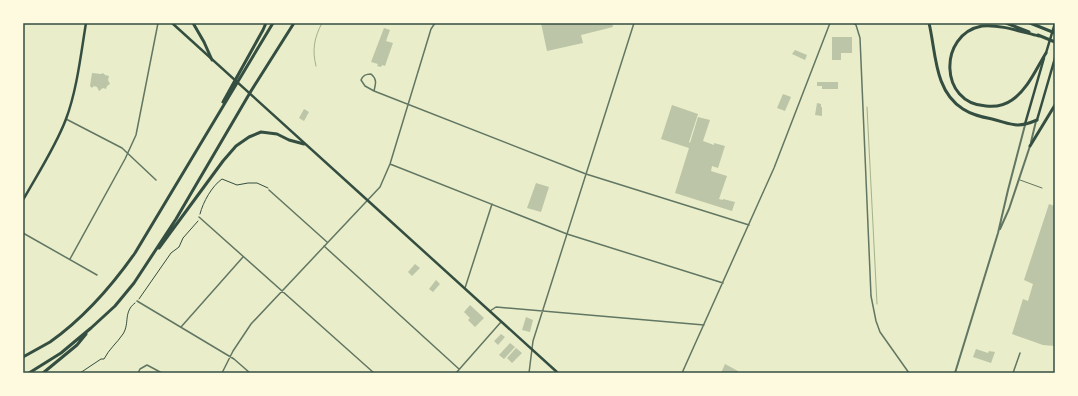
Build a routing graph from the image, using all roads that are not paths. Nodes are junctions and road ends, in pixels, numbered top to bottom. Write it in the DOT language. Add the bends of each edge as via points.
graph roads {
  1 [pos="86,23"];
  2 [pos="158,23"];
  3 [pos="172,23"];
  4 [pos="193,23"];
  5 [pos="266,23"];
  6 [pos="273,23"];
  7 [pos="294,23"];
  8 [pos="435,23"];
  9 [pos="634,23"];
  10 [pos="830,23"];
  11 [pos="852,23"];
  12 [pos="929,23"];
  13 [pos="1006,23"];
  14 [pos="1030,23"];
  15 [pos="1055,23"];
  16 [pos="1055,33"];
  17 [pos="1039,36"];
  18 [pos="1055,42"];
  19 [pos="1046,53"];
  20 [pos="1055,58"];
  21 [pos="212,60"];
  22 [pos="374,91"];
  23 [pos="408,104"];
  24 [pos="1055,105"];
  25 [pos="66,119"];
  26 [pos="1036,120"];
  27 [pos="214,121"];
  28 [pos="1025,125"];
  29 [pos="304,144"];
  30 [pos="1030,146"];
  31 [pos="128,152"];
  32 [pos="390,164"];
  33 [pos="586,174"];
  34 [pos="156,180"];
  35 [pos="1019,180"];
  36 [pos="1042,188"];
  37 [pos="269,190"];
  38 [pos="23,200"];
  39 [pos="367,201"];
  40 [pos="492,204"];
  41 [pos="199,217"];
  42 [pos="749,225"];
  43 [pos="23,233"];
  44 [pos="998,233"];
  45 [pos="567,234"];
  46 [pos="327,242"];
  47 [pos="324,246"];
  48 [pos="153,256"];
  49 [pos="243,257"];
  50 [pos="70,259"];
  51 [pos="97,275"];
  52 [pos="723,283"];
  53 [pos="465,288"];
  54 [pos="282,291"];
  55 [pos="137,301"];
  56 [pos="542,311"];
  57 [pos="490,312"];
  58 [pos="501,322"];
  59 [pos="704,325"];
  60 [pos="181,327"];
  61 [pos="91,328"];
  62 [pos="532,350"];
  63 [pos="1020,353"];
  64 [pos="230,356"];
  65 [pos="23,357"];
  66 [pos="459,369"];
  67 [pos="30,373"];
  68 [pos="44,373"];
  69 [pos="138,373"];
  70 [pos="162,373"];
  71 [pos="222,373"];
  72 [pos="250,373"];
  73 [pos="374,373"];
  74 [pos="456,373"];
  75 [pos="530,373"];
  76 [pos="558,373"];
  77 [pos="682,373"];
  78 [pos="909,373"];
  79 [pos="955,373"];
  80 [pos="1013,373"];
  1 -- 25 [label="main road"];
  2 -- 31 [label="street" via="137,129"];
  3 -- 21 [label="main road"];
  4 -- 21 [label="highway"];
  5 -- 27 [label="highway"];
  6 -- 27 [label="highway"];
  7 -- 48 [label="highway"];
  8 -- 23 [label="street"];
  9 -- 33 [label="street"];
  10 -- 42 [label="street"];
  11 -- 78 [label="street" via="856,26 860,38 871,296 882,336"];
  12 -- 28 [label="highway" via="944,91 954,103 976,115 1018,126"];
  13 -- 17 [label="highway"];
  14 -- 16 [label="highway"];
  15 -- 19 [label="main road"];
  17 -- 18 [label="highway"];
  17 -- 19 [label="highway" via="994,26 982,26 971,30 960,39 952,52 949,71 953,85 962,97 976,105 1005,104 1025,87"];
  19 -- 28 [label="main road"];
  20 -- 26 [label="main road"];
  21 -- 29 [label="main road"];
  22 -- 22 [label="street" via="375,77 371,74 362,76 362,84"];
  22 -- 23 [label="street"];
  23 -- 32 [label="street"];
  23 -- 33 [label="street"];
  24 -- 30 [label="highway"];
  25 -- 31 [label="street"];
  25 -- 38 [label="main road"];
  26 -- 28 [label="highway"];
  26 -- 30 [label="street"];
  27 -- 65 [label="highway" via="119,276 80,318 49,342"];
  28 -- 44 [label="street"];
  29 -- 39 [label="main road"];
  29 -- 48 [label="highway" via="277,134 261,132 236,146"];
  30 -- 35 [label="street"];
  31 -- 34 [label="street"];
  31 -- 50 [label="street"];
  32 -- 39 [label="street" via="380,187"];
  32 -- 40 [label="street"];
  33 -- 42 [label="street"];
  33 -- 45 [label="street"];
  35 -- 36 [label="lane"];
  35 -- 44 [label="street"];
  37 -- 46 [label="street"];
  39 -- 46 [label="street"];
  39 -- 53 [label="main road"];
  40 -- 45 [label="street"];
  40 -- 53 [label="street"];
  41 -- 49 [label="street"];
  42 -- 52 [label="street"];
  43 -- 50 [label="street"];
  44 -- 79 [label="street"];
  45 -- 52 [label="street"];
  45 -- 56 [label="street"];
  46 -- 47 [label="street"];
  47 -- 54 [label="street"];
  47 -- 66 [label="street"];
  48 -- 61 [label="highway" via="115,306"];
  49 -- 54 [label="street"];
  49 -- 60 [label="street"];
  50 -- 51 [label="street"];
  52 -- 59 [label="street"];
  53 -- 57 [label="main road"];
  54 -- 64 [label="street" via="252,324"];
  54 -- 73 [label="street"];
  55 -- 60 [label="street"];
  56 -- 57 [label="street" via="496,307"];
  56 -- 59 [label="street"];
  56 -- 62 [label="street"];
  57 -- 58 [label="main road"];
  58 -- 62 [label="main road"];
  58 -- 66 [label="street"];
  59 -- 77 [label="street"];
  60 -- 64 [label="street"];
  61 -- 67 [label="highway" via="61,353"];
  61 -- 68 [label="highway" via="77,345"];
  62 -- 75 [label="street"];
  62 -- 76 [label="main road"];
  63 -- 80 [label="street"];
  64 -- 71 [label="street"];
  64 -- 72 [label="street"];
  66 -- 74 [label="street"];
  69 -- 70 [label="street" via="147,365"];
}
